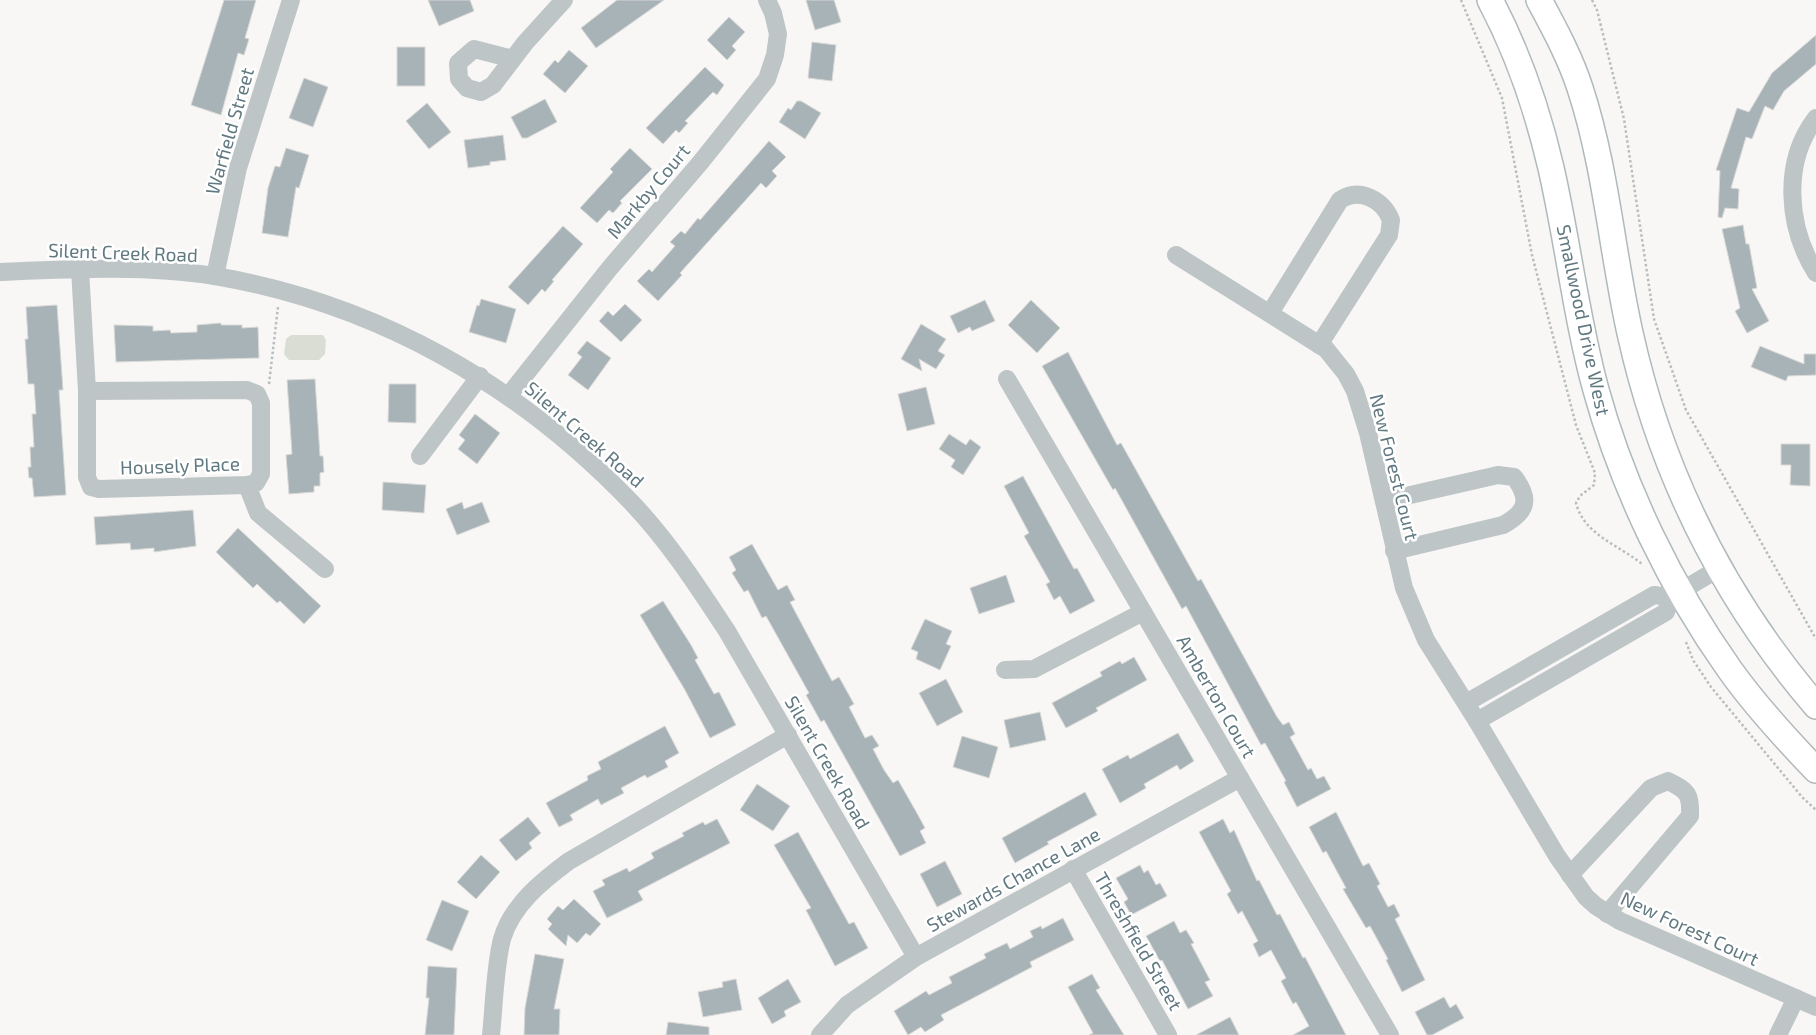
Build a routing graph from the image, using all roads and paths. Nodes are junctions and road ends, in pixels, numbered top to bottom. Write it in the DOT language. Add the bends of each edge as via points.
graph roads {
  1 [pos="291,0"];
  2 [pos="564,0"];
  3 [pos="767,0"];
  4 [pos="1461,0"];
  5 [pos="1490,0"];
  6 [pos="1539,0"];
  7 [pos="1592,0"];
  8 [pos="513,59"];
  9 [pos="1816,118"];
  10 [pos="1176,255"];
  11 [pos="80,269"];
  12 [pos="0,272"];
  13 [pos="1816,273"];
  14 [pos="215,276"];
  15 [pos="280,291"];
  16 [pos="1270,313"];
  17 [pos="1319,345"];
  18 [pos="480,376"];
  19 [pos="1007,379"];
  20 [pos="268,388"];
  21 [pos="87,391"];
  22 [pos="509,395"];
  23 [pos="420,456"];
  24 [pos="247,486"];
  25 [pos="1384,501"];
  26 [pos="1394,551"];
  27 [pos="1646,567"];
  28 [pos="325,569"];
  29 [pos="1718,569"];
  30 [pos="1676,594"];
  31 [pos="1143,612"];
  32 [pos="1683,636"];
  33 [pos="1816,639"];
  34 [pos="1005,670"];
  35 [pos="1466,703"];
  36 [pos="1816,706"];
  37 [pos="1478,721"];
  38 [pos="788,735"];
  39 [pos="1816,770"];
  40 [pos="1240,778"];
  41 [pos="1816,810"];
  42 [pos="1073,869"];
  43 [pos="1570,875"];
  44 [pos="1607,914"];
  45 [pos="916,957"];
  46 [pos="1796,998"];
  47 [pos="1816,1007"];
  48 [pos="490,1035"];
  49 [pos="820,1035"];
  50 [pos="1168,1035"];
  51 [pos="1390,1035"];
  52 [pos="1778,1035"];
  1 -- 14 [label="street, Warfield Street" via="238,168"];
  2 -- 8 [label="street"];
  3 -- 22 [label="street, Markby Court" via="774,13 778,34 767,79"];
  4 -- 27 [label="path" via="1502,98 1532,254 1576,425 1595,473 1594,485 1576,503 1580,516 1599,536"];
  5 -- 30 [label="street, Smallwood Drive West" via="1510,40 1550,166 1604,415 1624,476"];
  6 -- 29 [label="street" via="1580,87 1598,156 1630,336 1658,435"];
  7 -- 33 [label="path" via="1624,119 1654,319 1686,410"];
  9 -- 13 [label="street" via="1802,144 1792,181 1797,229"];
  10 -- 16 [label="street, New Forest Court"];
  11 -- 12 [label="street, Silent Creek Road"];
  11 -- 14 [label="street, Silent Creek Road"];
  11 -- 21 [label="street, Housely Place"];
  14 -- 15 [label="street, Silent Creek Road"];
  15 -- 18 [label="street, Silent Creek Road" via="371,321"];
  15 -- 20 [label="path"];
  16 -- 17 [label="street, New Forest Court"];
  16 -- 17 [label="street" via="1340,200 1358,193 1366,195 1388,212 1392,227"];
  17 -- 25 [label="street, New Forest Court" via="1335,359 1354,392 1368,433"];
  18 -- 22 [label="street, Silent Creek Road"];
  18 -- 23 [label="street"];
  19 -- 31 [label="street, Amberton Court"];
  21 -- 24 [label="street, Housely Place" via="87,478 91,486 99,489"];
  21 -- 24 [label="street, Housely Place" via="247,390 257,394 261,403 261,474 256,483"];
  22 -- 38 [label="street, Silent Creek Road" via="580,453 633,504 668,545 727,631"];
  24 -- 28 [label="street" via="258,513"];
  25 -- 26 [label="street, New Forest Court"];
  25 -- 26 [label="street" via="1498,474 1514,477 1524,495 1524,505 1517,517 1503,525"];
  26 -- 35 [label="street, New Forest Court" via="1418,622 1434,655"];
  29 -- 30 [label="street"];
  29 -- 36 [label="street" via="1761,635"];
  30 -- 35 [label="street" via="1654,595"];
  30 -- 37 [label="street" via="1666,612"];
  30 -- 39 [label="street, Smallwood Drive West" via="1730,670"];
  31 -- 34 [label="street" via="1034,669"];
  31 -- 40 [label="street, Amberton Court"];
  32 -- 41 [label="path" via="1693,660 1711,687"];
  35 -- 37 [label="street, New Forest Court"];
  37 -- 43 [label="street, New Forest Court" via="1545,839"];
  38 -- 45 [label="street, Silent Creek Road"];
  38 -- 48 [label="street" via="569,861 542,881 523,901 502,938"];
  40 -- 42 [label="street, Stewards Chance Lane"];
  40 -- 51 [label="street, Amberton Court"];
  42 -- 45 [label="street, Stewards Chance Lane"];
  42 -- 50 [label="street, Threshfield Street"];
  43 -- 44 [label="street, New Forest Court" via="1586,897"];
  43 -- 44 [label="street" via="1651,788 1668,782 1687,793 1691,801 1690,816"];
  44 -- 46 [label="street, New Forest Court"];
  45 -- 49 [label="street, Stewards Chance Lane" via="847,1005"];
  46 -- 47 [label="street, New Forest Court"];
  46 -- 52 [label="street"];
}
